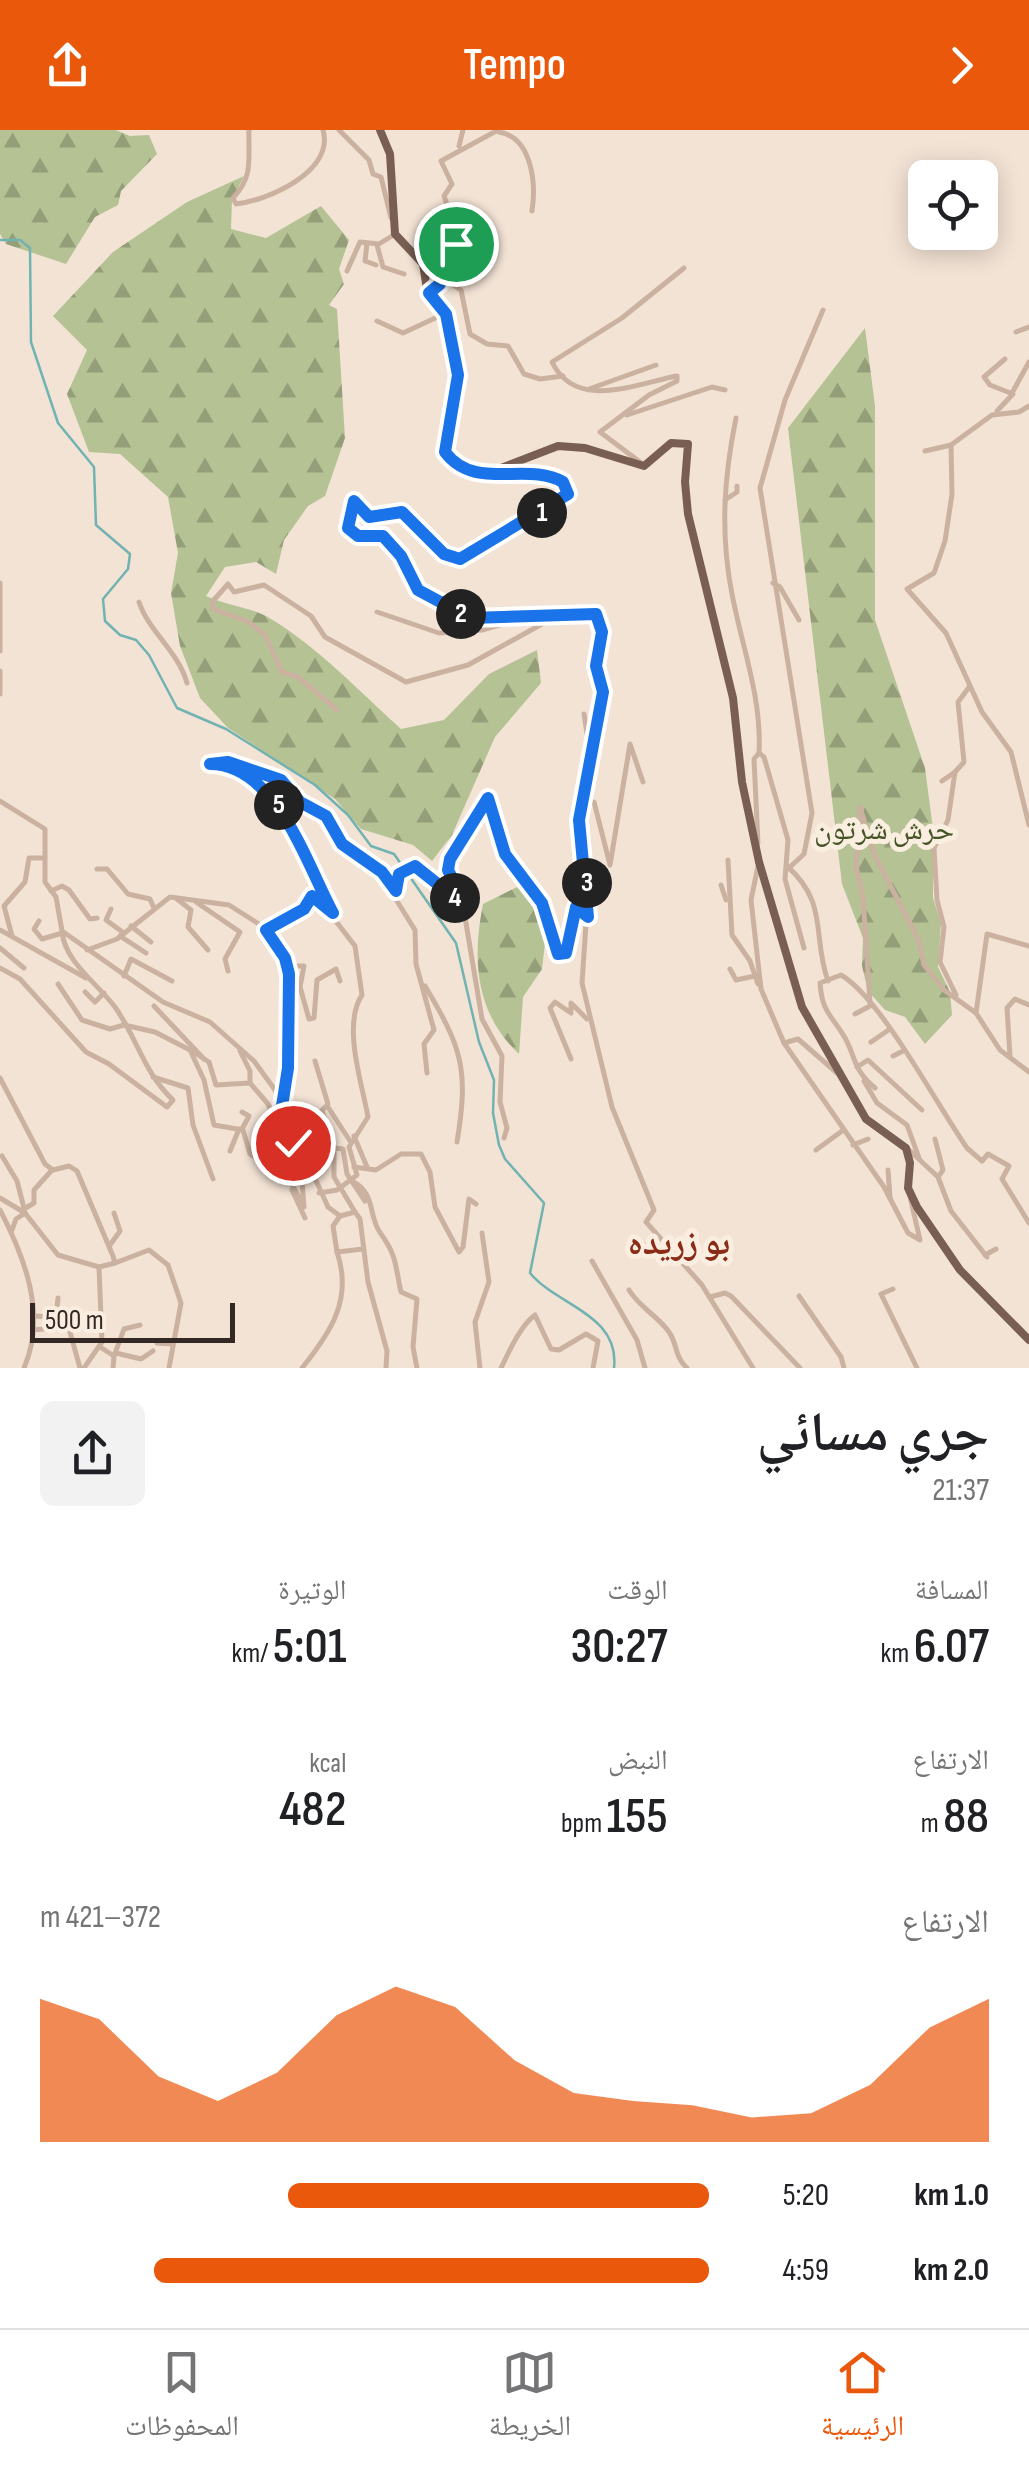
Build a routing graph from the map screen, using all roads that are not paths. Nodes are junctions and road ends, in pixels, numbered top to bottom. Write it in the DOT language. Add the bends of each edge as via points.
graph roads {
  1 [pos="248,130"];
  2 [pos="323,130"];
  3 [pos="340,130"];
  4 [pos="380,130"];
  5 [pos="463,130"];
  6 [pos="499,131"];
  7 [pos="458,149"];
  8 [pos="532,211"];
  9 [pos="393,220"];
  10 [pos="394,234"];
  11 [pos="367,243"];
  12 [pos="377,245"];
  13 [pos="376,265"];
  14 [pos="684,268"];
  15 [pos="346,271"];
  16 [pos="404,274"];
  17 [pos="442,278"];
  18 [pos="429,293"];
  19 [pos="823,310"];
  20 [pos="446,314"];
  21 [pos="377,321"];
  22 [pos="1029,327"];
  23 [pos="1016,332"];
  24 [pos="1005,359"];
  25 [pos="1029,362"];
  26 [pos="656,365"];
  27 [pos="563,376"];
  28 [pos="588,389"];
  29 [pos="725,390"];
  30 [pos="1012,393"];
  31 [pos="1029,406"];
  32 [pos="992,415"];
  33 [pos="624,416"];
  34 [pos="736,418"];
  35 [pos="951,445"];
  36 [pos="925,451"];
  37 [pos="646,466"];
  38 [pos="488,473"];
  39 [pos="737,486"];
  40 [pos="724,502"];
  41 [pos="0,583"];
  42 [pos="773,584"];
  43 [pos="140,602"];
  44 [pos="378,612"];
  45 [pos="559,617"];
  46 [pos="517,620"];
  47 [pos="799,620"];
  48 [pos="0,651"];
  49 [pos="0,671"];
  50 [pos="187,683"];
  51 [pos="970,686"];
  52 [pos="0,694"];
  53 [pos="337,710"];
  54 [pos="584,714"];
  55 [pos="759,753"];
  56 [pos="593,761"];
  57 [pos="955,772"];
  58 [pos="942,780"];
  59 [pos="642,782"];
  60 [pos="0,801"];
  61 [pos="583,801"];
  62 [pos="1029,825"];
  63 [pos="758,850"];
  64 [pos="43,858"];
  65 [pos="728,860"];
  66 [pos="760,862"];
  67 [pos="788,866"];
  68 [pos="98,869"];
  69 [pos="375,870"];
  70 [pos="721,885"];
  71 [pos="51,890"];
  72 [pos="175,897"];
  73 [pos="454,897"];
  74 [pos="194,900"];
  75 [pos="727,903"];
  76 [pos="152,906"];
  77 [pos="111,909"];
  78 [pos="333,913"];
  79 [pos="588,917"];
  80 [pos="96,918"];
  81 [pos="39,921"];
  82 [pos="131,926"];
  83 [pos="266,930"];
  84 [pos="4,932"];
  85 [pos="61,932"];
  86 [pos="122,934"];
  87 [pos="151,942"];
  88 [pos="1029,946"];
  89 [pos="0,948"];
  90 [pos="804,948"];
  91 [pos="87,950"];
  92 [pos="208,950"];
  93 [pos="146,953"];
  94 [pos="288,966"];
  95 [pos="0,968"];
  96 [pos="24,968"];
  97 [pos="730,969"];
  98 [pos="228,971"];
  99 [pos="419,974"];
  100 [pos="124,976"];
  101 [pos="755,976"];
  102 [pos="88,979"];
  103 [pos="172,981"];
  104 [pos="340,981"];
  105 [pos="828,981"];
  106 [pos="58,984"];
  107 [pos="761,988"];
  108 [pos="85,992"];
  109 [pos="104,993"];
  110 [pos="964,1005"];
  111 [pos="1029,1005"];
  112 [pos="154,1006"];
  113 [pos="870,1006"];
  114 [pos="976,1013"];
  115 [pos="855,1014"];
  116 [pos="589,1021"];
  117 [pos="124,1024"];
  118 [pos="890,1029"];
  119 [pos="871,1042"];
  120 [pos="784,1043"];
  121 [pos="190,1050"];
  122 [pos="240,1051"];
  123 [pos="903,1051"];
  124 [pos="894,1056"];
  125 [pos="204,1058"];
  126 [pos="571,1059"];
  127 [pos="1010,1059"];
  128 [pos="315,1061"];
  129 [pos="857,1067"];
  130 [pos="1029,1072"];
  131 [pos="427,1073"];
  132 [pos="838,1073"];
  133 [pos="150,1076"];
  134 [pos="0,1078"];
  135 [pos="865,1081"];
  136 [pos="250,1083"];
  137 [pos="875,1088"];
  138 [pos="849,1090"];
  139 [pos="282,1106"];
  140 [pos="325,1109"];
  141 [pos="922,1110"];
  142 [pos="242,1112"];
  143 [pos="314,1118"];
  144 [pos="240,1129"];
  145 [pos="842,1131"];
  146 [pos="328,1132"];
  147 [pos="352,1138"];
  148 [pos="504,1138"];
  149 [pos="868,1139"];
  150 [pos="935,1140"];
  151 [pos="298,1141"];
  152 [pos="457,1142"];
  153 [pos="853,1145"];
  154 [pos="280,1146"];
  155 [pos="906,1148"];
  156 [pos="334,1150"];
  157 [pos="816,1150"];
  158 [pos="230,1151"];
  159 [pos="319,1153"];
  160 [pos="2,1156"];
  161 [pos="920,1161"];
  162 [pos="306,1165"];
  163 [pos="354,1167"];
  164 [pos="367,1167"];
  165 [pos="266,1168"];
  166 [pos="52,1170"];
  167 [pos="888,1170"];
  168 [pos="346,1174"];
  169 [pos="938,1177"];
  170 [pos="213,1179"];
  171 [pos="336,1180"];
  172 [pos="352,1181"];
  173 [pos="291,1182"];
  174 [pos="343,1187"];
  175 [pos="908,1188"];
  176 [pos="320,1193"];
  177 [pos="0,1198"];
  178 [pos="890,1199"];
  179 [pos="365,1202"];
  180 [pos="476,1204"];
  181 [pos="0,1210"];
  182 [pos="24,1211"];
  183 [pos="354,1212"];
  184 [pos="114,1213"];
  185 [pos="340,1216"];
  186 [pos="305,1218"];
  187 [pos="1029,1223"];
  188 [pos="378,1224"];
  189 [pos="360,1226"];
  190 [pos="12,1232"];
  191 [pos="482,1233"];
  192 [pos="644,1244"];
  193 [pos="110,1245"];
  194 [pos="996,1248"];
  195 [pos="363,1249"];
  196 [pos="674,1251"];
  197 [pos="337,1252"];
  198 [pos="592,1260"];
  199 [pos="116,1263"];
  200 [pos="98,1267"];
  201 [pos="893,1289"];
  202 [pos="628,1290"];
  203 [pos="799,1296"];
  204 [pos="710,1297"];
  205 [pos="58,1298"];
  206 [pos="33,1316"];
  207 [pos="56,1317"];
  208 [pos="140,1325"];
  209 [pos="54,1328"];
  210 [pos="34,1330"];
  211 [pos="1029,1340"];
  212 [pos="158,1343"];
  213 [pos="172,1344"];
  214 [pos="100,1347"];
  215 [pos="154,1352"];
  216 [pos="115,1354"];
  217 [pos="24,1368"];
  218 [pos="82,1368"];
  219 [pos="112,1368"];
  220 [pos="169,1368"];
  221 [pos="302,1368"];
  222 [pos="386,1368"];
  223 [pos="417,1368"];
  224 [pos="480,1368"];
  225 [pos="501,1368"];
  226 [pos="593,1368"];
  227 [pos="645,1368"];
  228 [pos="687,1368"];
  229 [pos="753,1368"];
  230 [pos="800,1368"];
  231 [pos="844,1368"];
  232 [pos="916,1368"];
  1 -- 2 [label="street" via="251,169 233,198 236,204 258,201 302,178 324,147"];
  3 -- 9 [label="street" via="381,177"];
  4 -- 9 [label="main road" via="390,154"];
  5 -- 7 [label="street"];
  6 -- 7 [label="street"];
  6 -- 8 [label="street" via="513,136 535,172"];
  7 -- 17 [label="street" via="441,162 452,184 444,196 452,216 440,234 460,253 444,262"];
  9 -- 10 [label="main road"];
  10 -- 12 [label="street"];
  10 -- 18 [label="main road" via="423,264"];
  11 -- 12 [label="street"];
  11 -- 13 [label="street" via="365,261"];
  11 -- 15 [label="street" via="358,243"];
  12 -- 16 [label="street" via="383,268"];
  14 -- 27 [label="street" via="622,318 555,358 552,366"];
  17 -- 18 [label="street"];
  17 -- 27 [label="street" via="461,290 470,334 508,346 524,374"];
  18 -- 20 [label="main road"];
  19 -- 42 [label="street" via="762,476 760,507"];
  20 -- 21 [label="street" via="404,332"];
  20 -- 38 [label="main road" via="459,390 444,449 458,465"];
  22 -- 23 [label="street"];
  24 -- 30 [label="street" via="984,377"];
  25 -- 30 [label="street"];
  26 -- 28 [label="street"];
  27 -- 28 [label="street"];
  28 -- 33 [label="street" via="612,392 677,376"];
  29 -- 33 [label="street" via="712,388"];
  30 -- 32 [label="street"];
  31 -- 32 [label="street"];
  32 -- 35 [label="street"];
  33 -- 37 [label="street" via="600,432"];
  34 -- 40 [label="street"];
  35 -- 36 [label="street"];
  35 -- 51 [label="street" via="945,541 934,573 907,590 946,632"];
  37 -- 38 [label="main road" via="558,446"];
  37 -- 63 [label="main road" via="671,443 688,444 688,514 733,698"];
  38 -- 46 [label="street" via="553,476 568,494 460,559 444,554 402,512 369,517 354,501 348,528 358,536 383,536 418,590 448,607 477,620"];
  39 -- 40 [label="street"];
  40 -- 55 [label="street" via="723,542 758,713"];
  41 -- 48 [label="street"];
  42 -- 47 [label="street"];
  42 -- 67 [label="street" via="812,813 802,858"];
  43 -- 50 [label="street"];
  44 -- 46 [label="street" via="439,633"];
  45 -- 46 [label="street"];
  45 -- 53 [label="street" via="468,666 406,682 328,638 311,616 264,585 234,592 228,584 222,587 212,609 265,634 282,672"];
  45 -- 56 [label="street" via="589,612 600,622 596,666 603,692"];
  49 -- 52 [label="street"];
  51 -- 57 [label="street" via="958,702 965,752"];
  51 -- 62 [label="street" via="1014,758"];
  54 -- 56 [label="street"];
  55 -- 63 [label="street"];
  55 -- 67 [label="street" via="788,840"];
  56 -- 61 [label="street"];
  57 -- 58 [label="street"];
  57 -- 110 [label="street" via="934,863 944,926 940,962"];
  59 -- 61 [label="street" via="630,744 610,866 594,802"];
  60 -- 64 [label="street" via="45,829"];
  61 -- 79 [label="street"];
  63 -- 66 [label="main road"];
  64 -- 71 [label="street"];
  64 -- 84 [label="street" via="29,858 25,882 4,906"];
  65 -- 75 [label="street"];
  66 -- 107 [label="street" via="752,900"];
  66 -- 132 [label="main road" via="802,1007"];
  67 -- 90 [label="street"];
  67 -- 105 [label="street" via="821,919 819,950"];
  68 -- 76 [label="street" via="128,894 154,901"];
  69 -- 73 [label="street" via="396,891 406,870 419,867"];
  69 -- 78 [label="street" via="342,844 326,816 300,802 281,780 228,762 210,764 233,768 276,800"];
  69 -- 99 [label="street" via="415,930"];
  70 -- 75 [label="street"];
  71 -- 80 [label="street" via="70,890 90,919"];
  71 -- 85 [label="street"];
  72 -- 74 [label="street"];
  72 -- 76 [label="street"];
  72 -- 92 [label="street" via="191,910 188,927"];
  73 -- 79 [label="street" via="463,900 448,870 450,859 488,798 505,854 542,903 558,954 566,953 576,907"];
  73 -- 148 [label="street" via="465,918 479,1008 502,1056"];
  74 -- 83 [label="street" via="236,908"];
  74 -- 98 [label="street" via="240,932 226,959"];
  75 -- 101 [label="street" via="733,939"];
  76 -- 82 [label="street"];
  77 -- 86 [label="street" via="106,920"];
  78 -- 83 [label="street" via="312,896 304,909"];
  78 -- 147 [label="street" via="356,949 362,994 354,1008 354,1044 368,1114"];
  79 -- 116 [label="street" via="582,984"];
  81 -- 85 [label="street" via="34,930 43,940"];
  82 -- 86 [label="street"];
  82 -- 87 [label="street"];
  83 -- 94 [label="street"];
  84 -- 102 [label="street"];
  85 -- 91 [label="street"];
  85 -- 102 [label="street"];
  86 -- 91 [label="street"];
  86 -- 93 [label="street"];
  88 -- 114 [label="street" via="994,934 985,940"];
  89 -- 96 [label="street"];
  91 -- 100 [label="street"];
  94 -- 104 [label="street" via="304,966 300,986 309,1020 316,980 336,968"];
  94 -- 139 [label="street"];
  95 -- 133 [label="street" via="20,980 86,1052 172,1106"];
  97 -- 101 [label="street" via="736,980"];
  99 -- 131 [label="street" via="434,1030 424,1044"];
  99 -- 152 [label="street" via="464,1067"];
  100 -- 103 [label="street" via="132,959"];
  100 -- 122 [label="street" via="210,1022"];
  101 -- 107 [label="street"];
  102 -- 109 [label="street"];
  105 -- 113 [label="street" via="844,976"];
  105 -- 129 [label="street" via="820,986 826,1014"];
  106 -- 117 [label="street" via="82,1020 110,1030"];
  107 -- 120 [label="street"];
  108 -- 109 [label="street" via="95,1002"];
  109 -- 117 [label="street"];
  110 -- 113 [label="street" via="924,965 860,807 856,866"];
  110 -- 114 [label="street"];
  111 -- 127 [label="street" via="1015,1000 1007,1008"];
  112 -- 125 [label="street"];
  113 -- 115 [label="street"];
  113 -- 118 [label="street"];
  114 -- 127 [label="street"];
  116 -- 126 [label="street" via="570,1003 571,1014 552,1002 553,1023"];
  116 -- 196 [label="street" via="614,1113 654,1210 646,1220"];
  117 -- 121 [label="street"];
  117 -- 133 [label="street"];
  118 -- 119 [label="street"];
  118 -- 123 [label="street"];
  120 -- 132 [label="street" via="798,1039"];
  120 -- 145 [label="street"];
  121 -- 125 [label="street"];
  121 -- 144 [label="street" via="214,1126"];
  122 -- 136 [label="street"];
  122 -- 139 [label="street" via="257,1064"];
  123 -- 124 [label="street"];
  123 -- 187 [label="street" via="967,1148 982,1161 988,1154 1009,1166 1002,1178"];
  125 -- 136 [label="street" via="216,1086"];
  127 -- 130 [label="street"];
  128 -- 140 [label="street"];
  129 -- 135 [label="street"];
  129 -- 141 [label="street" via="868,1060"];
  132 -- 138 [label="main road"];
  133 -- 170 [label="street" via="188,1088"];
  134 -- 166 [label="street"];
  135 -- 137 [label="street"];
  135 -- 138 [label="street"];
  135 -- 161 [label="street" via="877,1103 907,1125"];
  136 -- 154 [label="street" via="277,1122"];
  138 -- 155 [label="main road" via="866,1119"];
  139 -- 151 [label="street"];
  140 -- 143 [label="street"];
  140 -- 146 [label="street"];
  140 -- 147 [label="street"];
  142 -- 144 [label="street" via="249,1116"];
  144 -- 158 [label="street"];
  144 -- 165 [label="street" via="246,1150"];
  145 -- 153 [label="street"];
  145 -- 157 [label="street"];
  146 -- 156 [label="street"];
  146 -- 159 [label="street" via="320,1136"];
  147 -- 163 [label="street"];
  147 -- 164 [label="street"];
  149 -- 153 [label="street"];
  150 -- 169 [label="street" via="943,1170"];
  151 -- 154 [label="street"];
  151 -- 162 [label="street"];
  153 -- 178 [label="street"];
  154 -- 165 [label="street" via="268,1154"];
  155 -- 161 [label="street"];
  155 -- 175 [label="main road"];
  156 -- 159 [label="street"];
  156 -- 168 [label="street" via="344,1150"];
  156 -- 171 [label="street"];
  159 -- 162 [label="street"];
  160 -- 182 [label="street"];
  161 -- 169 [label="street"];
  162 -- 173 [label="street" via="306,1206"];
  162 -- 176 [label="street"];
  163 -- 164 [label="street"];
  163 -- 172 [label="street"];
  164 -- 180 [label="street" via="376,1170 401,1154 421,1154 435,1207 459,1252 469,1199"];
  165 -- 173 [label="street"];
  166 -- 182 [label="street"];
  166 -- 193 [label="street" via="76,1169"];
  167 -- 178 [label="street"];
  168 -- 171 [label="street"];
  168 -- 172 [label="street"];
  169 -- 194 [label="street" via="951,1212 986,1256"];
  171 -- 174 [label="street"];
  172 -- 174 [label="street"];
  172 -- 179 [label="street"];
  172 -- 188 [label="street" via="370,1195"];
  173 -- 186 [label="street"];
  174 -- 176 [label="street"];
  174 -- 183 [label="street"];
  175 -- 178 [label="street" via="922,1239 908,1233"];
  175 -- 211 [label="main road" via="960,1270"];
  176 -- 185 [label="street"];
  177 -- 182 [label="street"];
  181 -- 190 [label="street"];
  182 -- 190 [label="street"];
  182 -- 200 [label="street" via="57,1254"];
  183 -- 185 [label="street"];
  183 -- 189 [label="street"];
  184 -- 193 [label="street" via="120,1231"];
  185 -- 197 [label="street" via="333,1226"];
  188 -- 189 [label="street"];
  188 -- 223 [label="street" via="394,1252 401,1292 418,1301"];
  189 -- 195 [label="street"];
  190 -- 206 [label="street" via="28,1271"];
  191 -- 224 [label="street" via="490,1282 475,1322"];
  192 -- 196 [label="street" via="660,1261"];
  193 -- 199 [label="street"];
  195 -- 197 [label="street"];
  195 -- 222 [label="street"];
  196 -- 204 [label="street"];
  197 -- 221 [label="street" via="344,1276 339,1313"];
  198 -- 227 [label="street" via="637,1340"];
  199 -- 200 [label="street"];
  199 -- 213 [label="street" via="150,1250 168,1265 182,1305"];
  200 -- 214 [label="street"];
  201 -- 232 [label="street" via="881,1294"];
  202 -- 228 [label="street" via="665,1327"];
  203 -- 231 [label="street"];
  204 -- 229 [label="street"];
  204 -- 230 [label="street" via="731,1296"];
  205 -- 207 [label="street"];
  206 -- 207 [label="street"];
  206 -- 210 [label="street"];
  207 -- 218 [label="street" via="69,1326"];
  208 -- 216 [label="street" via="124,1329"];
  209 -- 210 [label="street"];
  210 -- 217 [label="street"];
  212 -- 213 [label="street"];
  213 -- 220 [label="street"];
  214 -- 216 [label="street"];
  214 -- 218 [label="street"];
  215 -- 216 [label="street" via="141,1360"];
  216 -- 219 [label="street"];
  225 -- 226 [label="street" via="534,1316 551,1349 592,1336 599,1350"];
}
